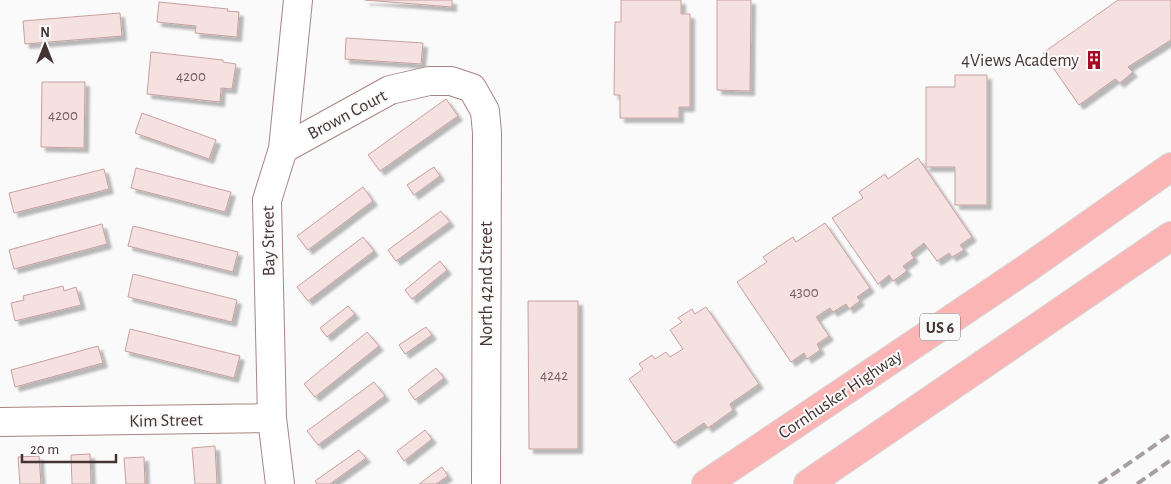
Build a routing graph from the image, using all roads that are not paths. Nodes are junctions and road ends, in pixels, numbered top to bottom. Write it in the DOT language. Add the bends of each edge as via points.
graph roads {
  1 [pos="298,0"];
  2 [pos="472,88"];
  3 [pos="283,149"];
  4 [pos="1171,167"];
  5 [pos="1171,236"];
  6 [pos="272,418"];
  7 [pos="0,422"];
  8 [pos="280,484"];
  9 [pos="486,484"];
  10 [pos="706,484"];
  11 [pos="808,484"];
  1 -- 3 [label="street, Bay Street"];
  2 -- 3 [label="street, Brown Court" via="451,81 429,81 390,90"];
  2 -- 9 [label="street, North 42nd Street" via="485,111 487,134"];
  3 -- 6 [label="street, Bay Street" via="267,200"];
  4 -- 10 [label="main road, Cornhusker Highway / US 6" via="1029,267"];
  5 -- 11 [label="main road"];
  6 -- 7 [label="street, Kim Street"];
  6 -- 8 [label="street, Bay Street"];
}
